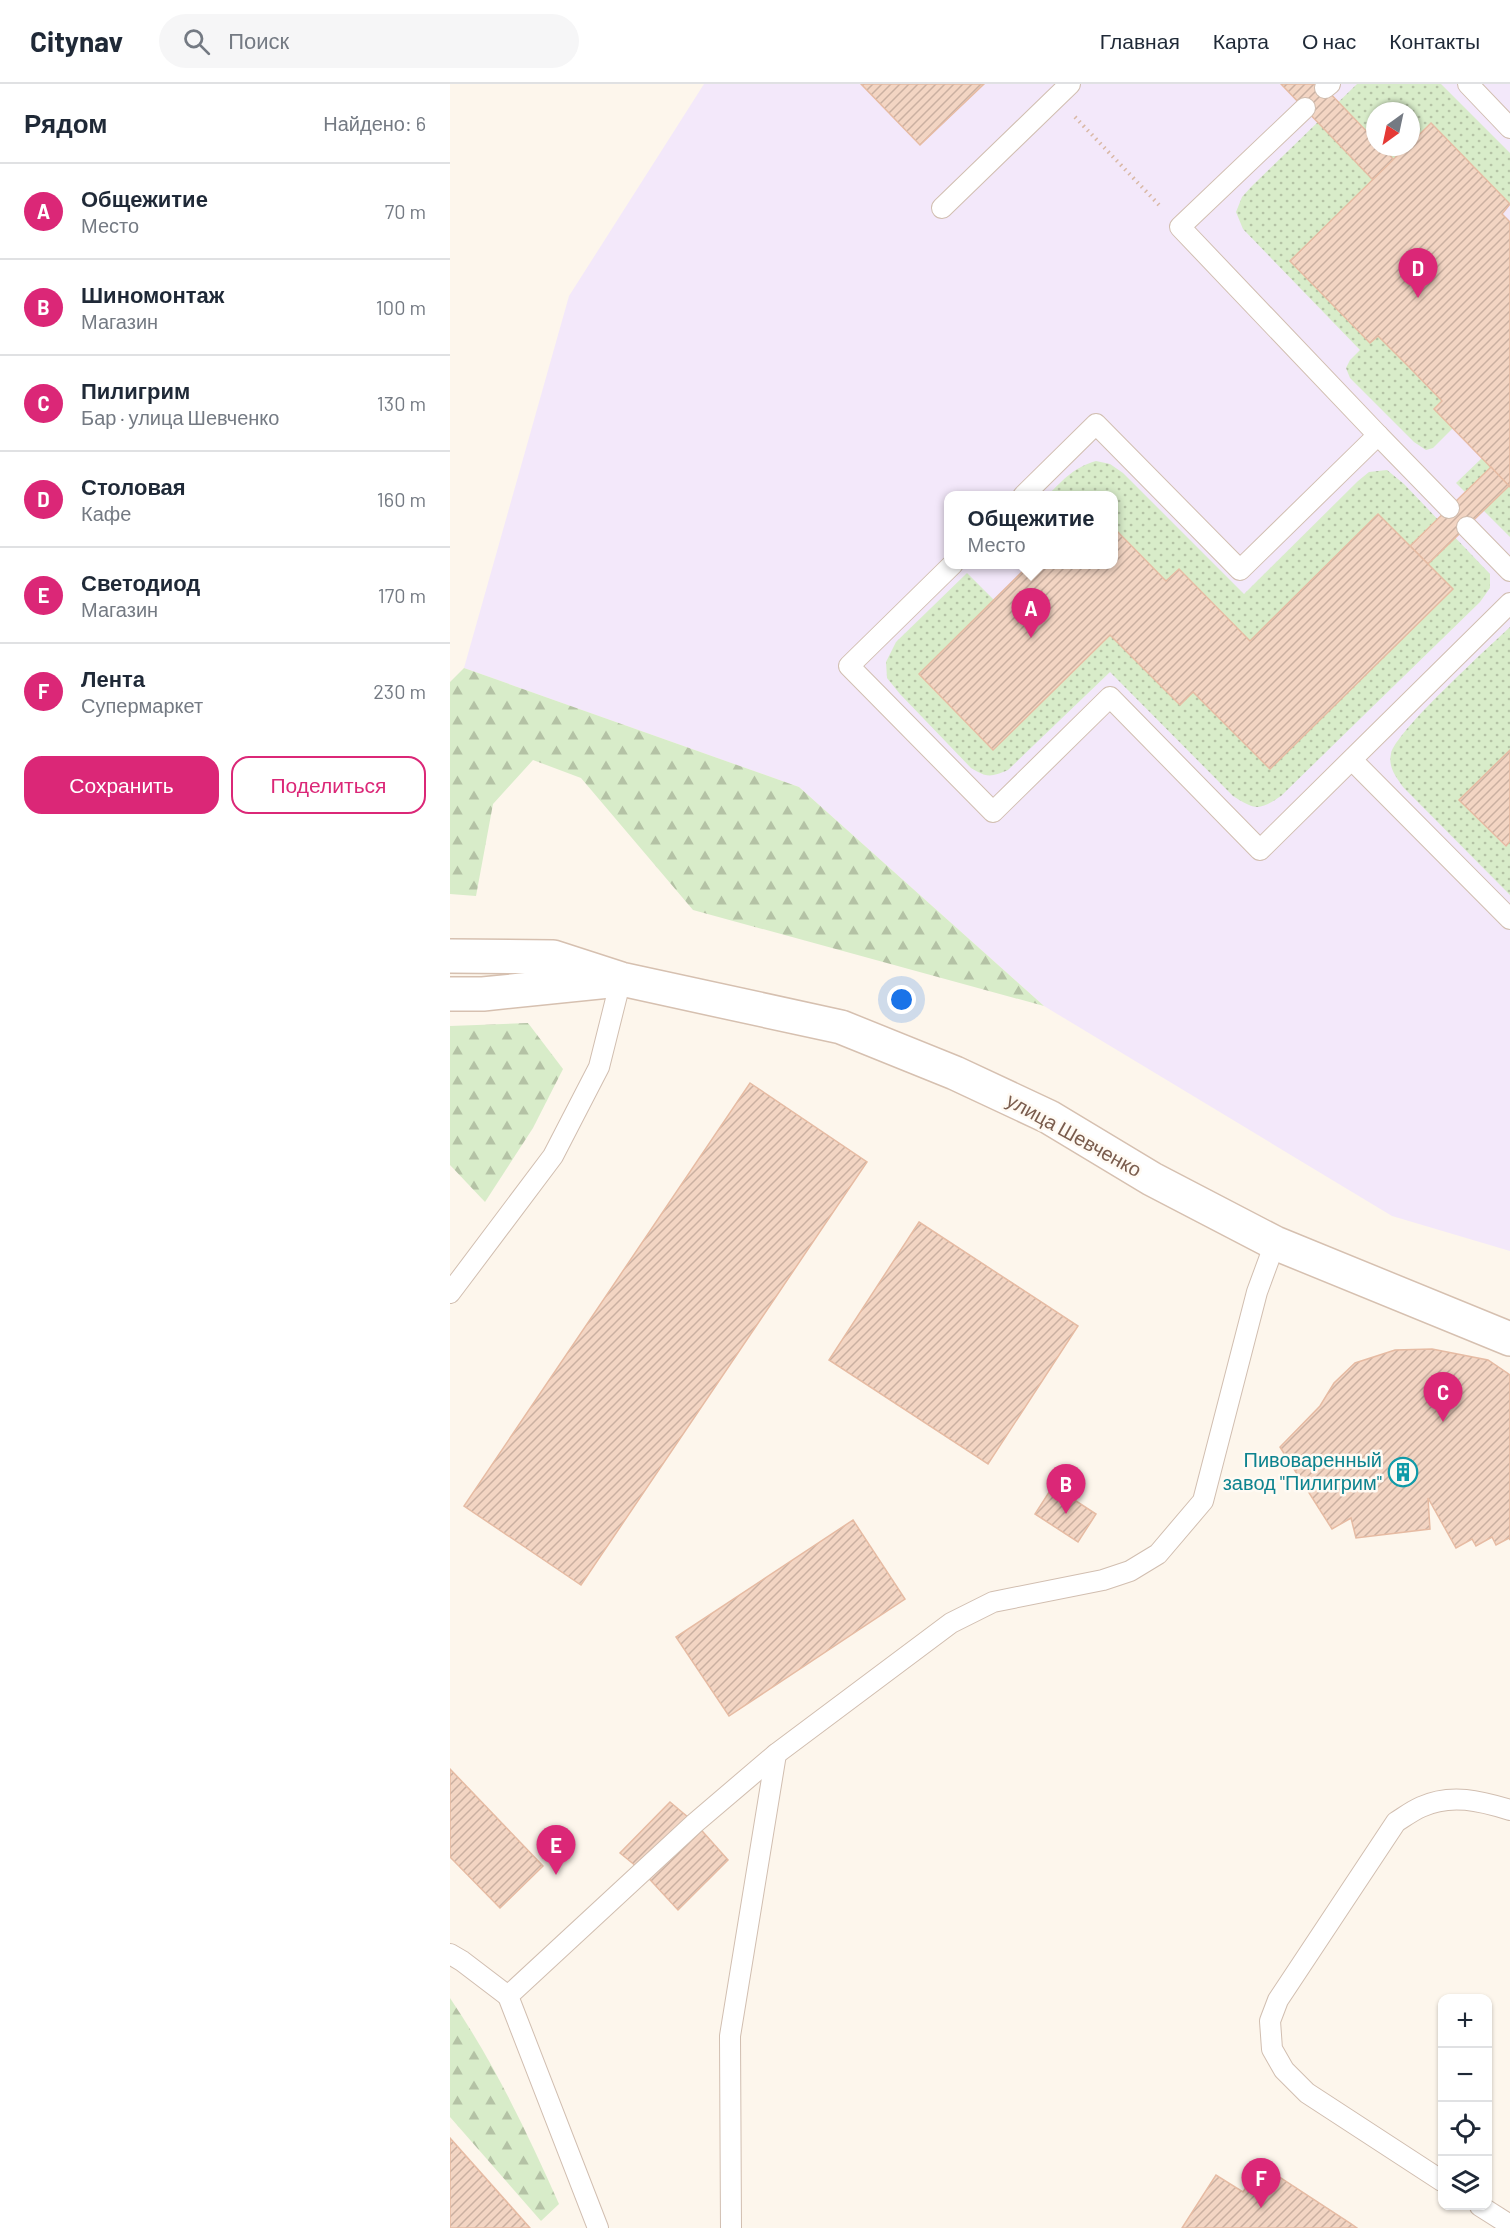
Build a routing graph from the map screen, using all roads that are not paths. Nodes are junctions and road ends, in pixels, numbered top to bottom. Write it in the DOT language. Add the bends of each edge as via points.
graph roads {
  1 [pos="1468,84"];
  2 [pos="1063,90"];
  3 [pos="1305,108"];
  4 [pos="1510,128"];
  5 [pos="942,208"];
  6 [pos="1378,435"];
  7 [pos="1027,491"];
  8 [pos="1449,508"];
  9 [pos="1467,527"];
  10 [pos="948,569"];
  11 [pos="1510,571"];
  12 [pos="1510,603"];
  13 [pos="1352,760"];
  14 [pos="1510,920"];
  15 [pos="450,956"];
  16 [pos="621,979"];
  17 [pos="450,994"];
  18 [pos="1275,1243"];
  19 [pos="450,1293"];
  20 [pos="1510,1339"];
  21 [pos="776,1754"];
  22 [pos="1510,1810"];
  23 [pos="450,1954"];
  24 [pos="507,1996"];
  25 [pos="1438,2178"];
  26 [pos="1488,2210"];
  27 [pos="1510,2225"];
  28 [pos="598,2228"];
  29 [pos="731,2228"];
  1 -- 4 [label="lane"];
  2 -- 5 [label="lane"];
  3 -- 6 [label="lane" via="1180,227"];
  6 -- 7 [label="lane" via="1240,570 1096,424"];
  6 -- 8 [label="lane"];
  9 -- 11 [label="lane"];
  10 -- 13 [label="lane" via="849,666 993,812 1110,697 1260,850"];
  12 -- 13 [label="lane"];
  13 -- 14 [label="lane"];
  15 -- 16 [label="main road" via="554,957"];
  16 -- 17 [label="main road"];
  16 -- 18 [label="main road, улица Шевченко" via="841,1027 955,1073 1049,1117 1152,1179"];
  16 -- 19 [label="lane" via="599,1067 553,1156"];
  18 -- 20 [label="main road, улица Шевченко"];
  18 -- 21 [label="lane" via="1257,1292 1203,1501 1158,1554 1130,1571 993,1602 951,1623"];
  21 -- 24 [label="lane"];
  21 -- 29 [label="lane" via="730,2036"];
  22 -- 25 [label="lane" via="1475,1799 1451,1800 1422,1806 1396,1822 1278,2000 1270,2021 1272,2049 1284,2070 1307,2093"];
  23 -- 24 [label="lane"];
  24 -- 28 [label="lane"];
  26 -- 27 [label="lane"];
}
